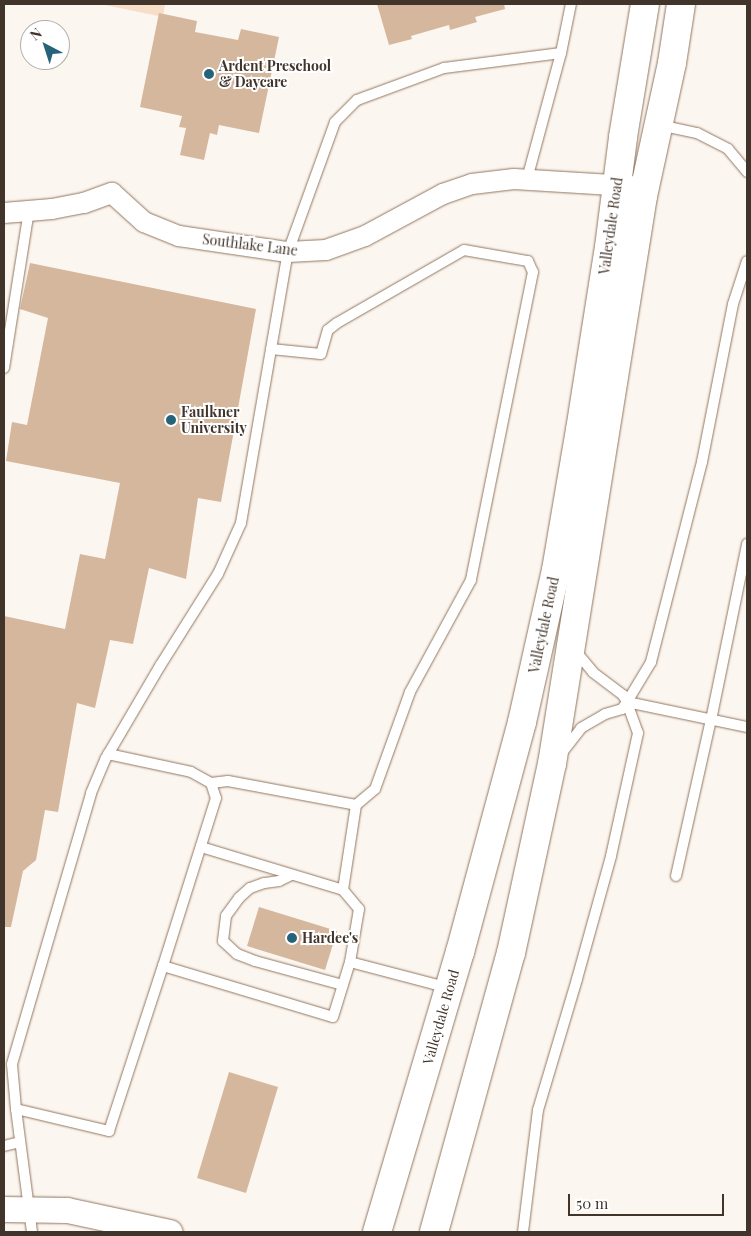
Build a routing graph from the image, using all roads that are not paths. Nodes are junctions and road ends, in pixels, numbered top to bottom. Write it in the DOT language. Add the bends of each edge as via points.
graph roads {
  1 [pos="571,4"];
  2 [pos="646,4"];
  3 [pos="681,4"];
  4 [pos="561,53"];
  5 [pos="658,124"];
  6 [pos="747,172"];
  7 [pos="527,179"];
  8 [pos="616,184"];
  9 [pos="645,187"];
  10 [pos="29,211"];
  11 [pos="4,213"];
  12 [pos="288,252"];
  13 [pos="747,261"];
  14 [pos="271,349"];
  15 [pos="4,368"];
  16 [pos="747,544"];
  17 [pos="572,647"];
  18 [pos="627,702"];
  19 [pos="711,720"];
  20 [pos="747,727"];
  21 [pos="108,754"];
  22 [pos="552,764"];
  23 [pos="211,783"];
  24 [pos="356,805"];
  25 [pos="200,847"];
  26 [pos="291,875"];
  27 [pos="676,876"];
  28 [pos="342,890"];
  29 [pos="350,962"];
  30 [pos="163,966"];
  31 [pos="343,985"];
  32 [pos="450,988"];
  33 [pos="16,1109"];
  34 [pos="20,1142"];
  35 [pos="4,1146"];
  36 [pos="4,1209"];
  37 [pos="31,1220"];
  38 [pos="170,1232"];
  39 [pos="377,1232"];
  40 [pos="434,1232"];
  41 [pos="524,1232"];
  1 -- 4 [label="lane"];
  2 -- 8 [label="main road, Valleydale Road"];
  3 -- 5 [label="main road, Valleydale Road"];
  4 -- 7 [label="lane"];
  4 -- 12 [label="lane" via="444,68 357,100 334,122"];
  5 -- 6 [label="lane" via="697,133 728,149"];
  5 -- 9 [label="main road, Valleydale Road"];
  7 -- 8 [label="street, Southlake Lane"];
  7 -- 12 [label="street, Southlake Lane" via="472,184 443,194 366,236 326,250"];
  8 -- 9 [label="street, Southlake Lane"];
  8 -- 32 [label="main road, Valleydale Road" via="556,570 522,722"];
  9 -- 17 [label="main road, Valleydale Road"];
  10 -- 11 [label="street, Southlake Lane"];
  10 -- 12 [label="street, Southlake Lane" via="84,203 112,193 144,222 179,236"];
  10 -- 15 [label="lane"];
  12 -- 14 [label="lane"];
  13 -- 18 [label="lane" via="733,304 702,462 651,662"];
  14 -- 21 [label="lane" via="241,523 218,574"];
  14 -- 24 [label="lane" via="321,354 328,330 337,323 464,250 528,261 533,272 470,580 410,692 375,789"];
  16 -- 19 [label="lane"];
  17 -- 18 [label="lane" via="593,672 624,695"];
  17 -- 22 [label="main road, Valleydale Road"];
  18 -- 19 [label="lane"];
  18 -- 22 [label="lane" via="622,709 604,714 581,728"];
  18 -- 41 [label="lane" via="638,733 610,856 538,1110"];
  19 -- 20 [label="lane"];
  19 -- 27 [label="lane"];
  21 -- 23 [label="lane" via="191,772"];
  21 -- 33 [label="lane" via="92,793 12,1064"];
  22 -- 40 [label="main road, Valleydale Road" via="511,952"];
  23 -- 24 [label="lane" via="228,781"];
  23 -- 25 [label="lane" via="216,798"];
  24 -- 28 [label="lane"];
  25 -- 26 [label="lane"];
  25 -- 30 [label="lane"];
  26 -- 28 [label="lane"];
  26 -- 31 [label="lane" via="250,888 239,898 226,916 223,941 237,954 255,962"];
  28 -- 29 [label="lane" via="359,909"];
  29 -- 31 [label="lane"];
  29 -- 32 [label="lane"];
  30 -- 31 [label="lane" via="333,1017"];
  30 -- 33 [label="lane" via="109,1132"];
  32 -- 39 [label="main road, Valleydale Road"];
  33 -- 34 [label="lane"];
  34 -- 35 [label="lane"];
  34 -- 37 [label="lane"];
  36 -- 37 [label="street"];
  37 -- 38 [label="street" via="67,1210"];
}
